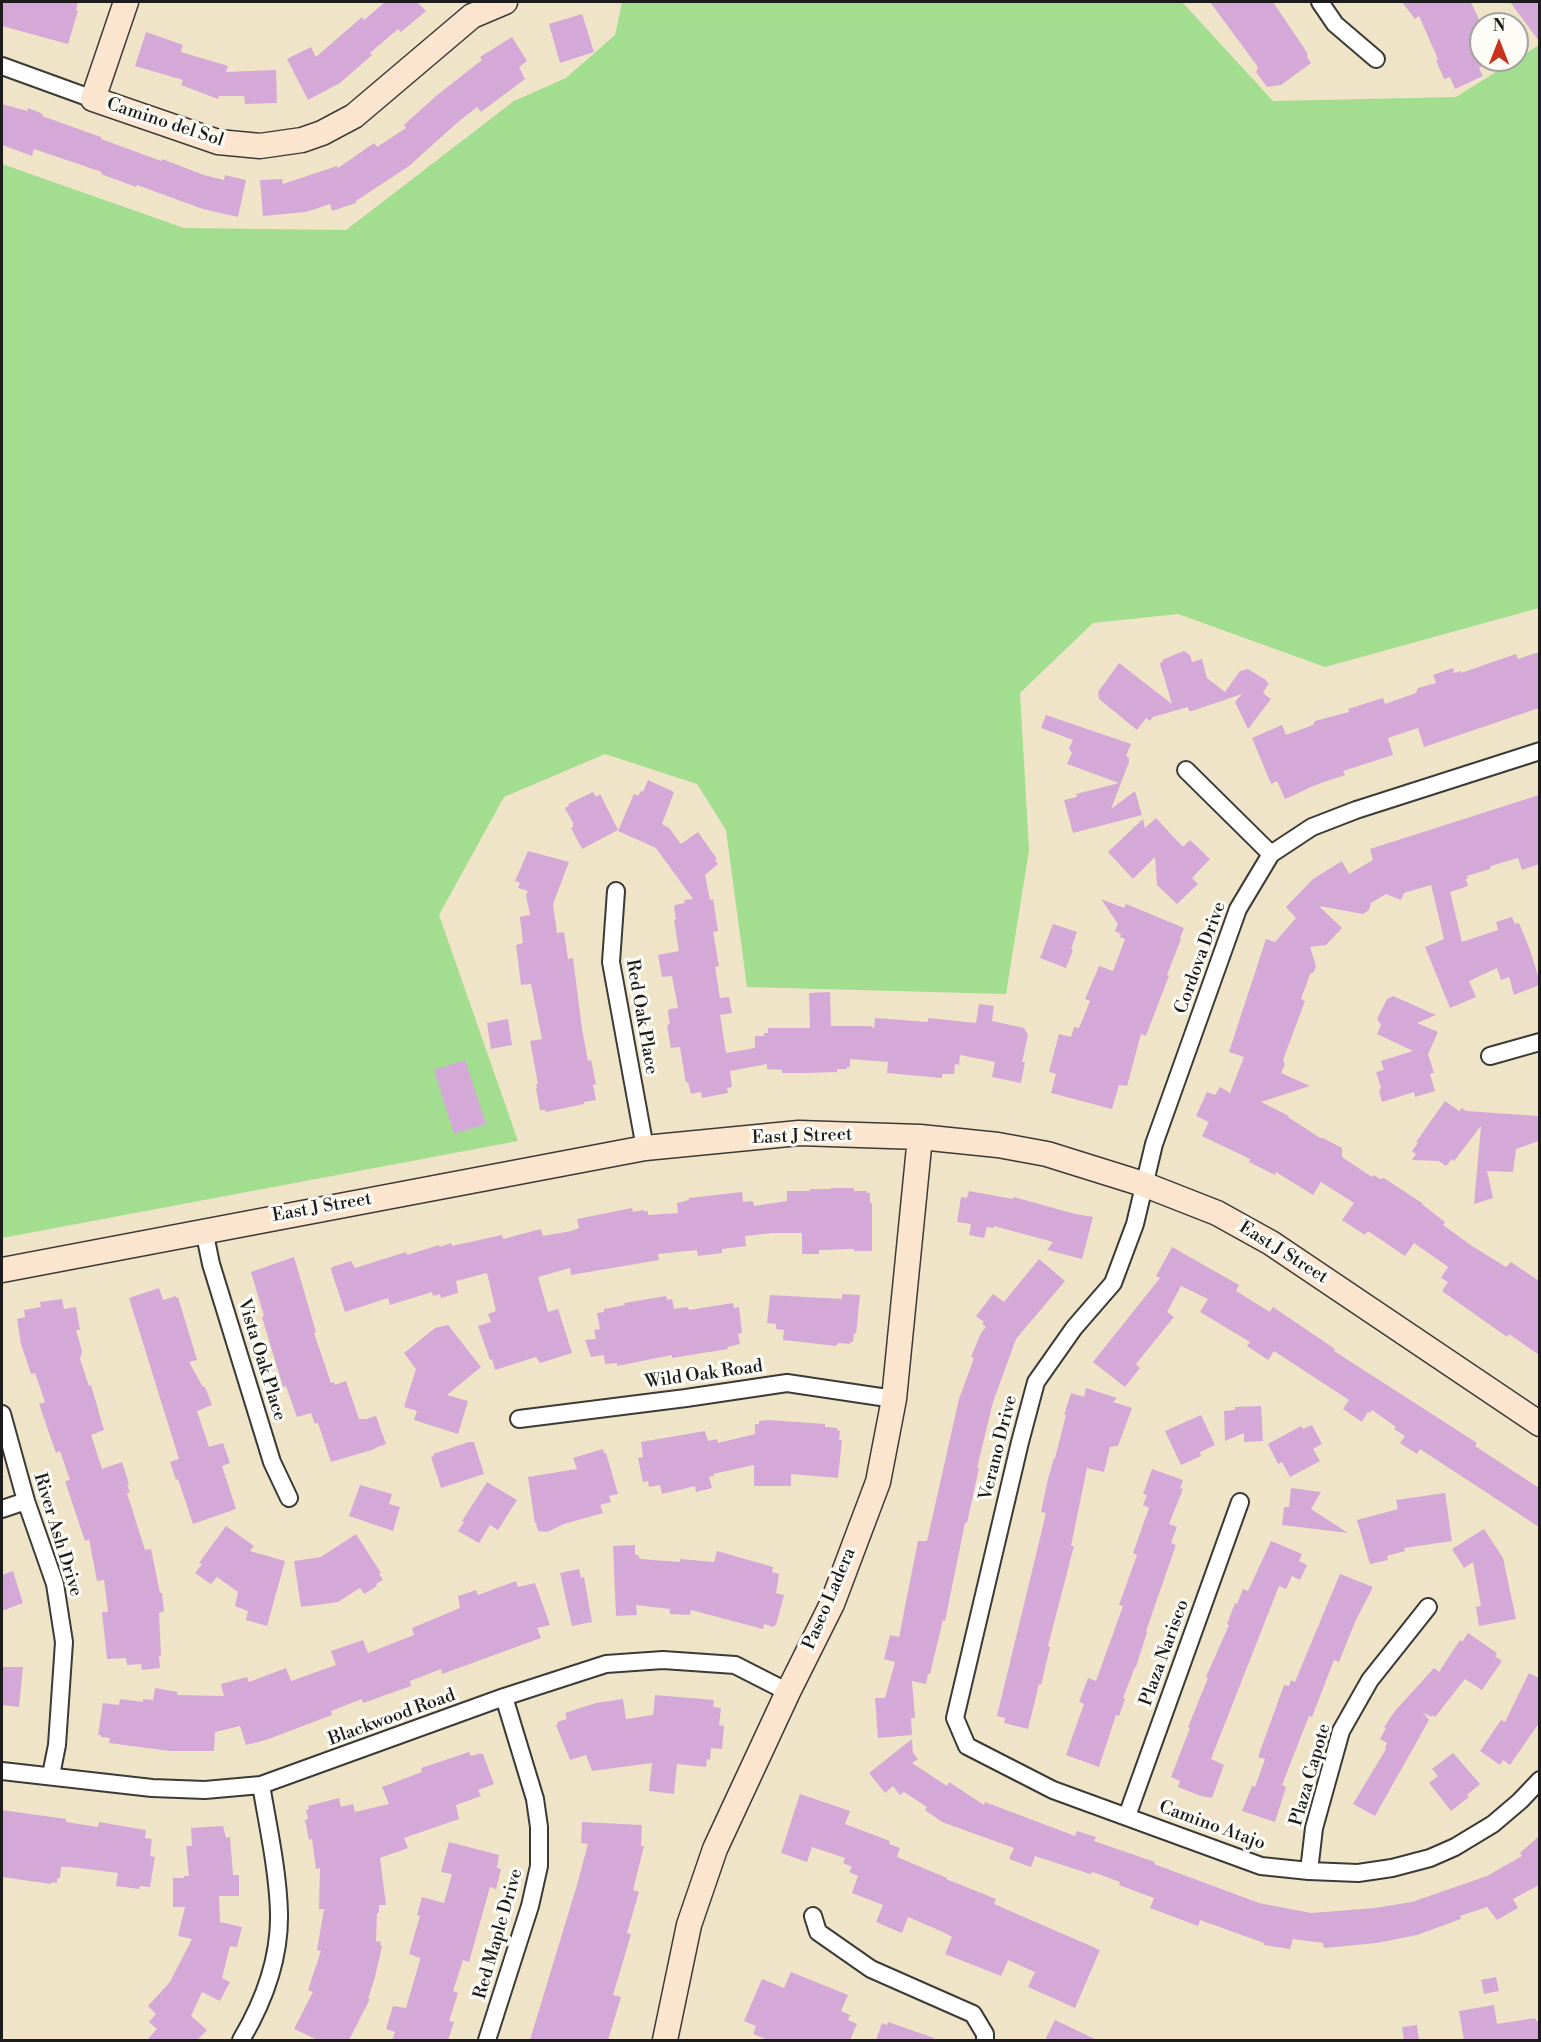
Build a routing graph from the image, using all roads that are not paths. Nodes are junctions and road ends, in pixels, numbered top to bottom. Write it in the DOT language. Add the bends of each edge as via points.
graph roads {
  1 [pos="126,2"];
  2 [pos="505,2"];
  3 [pos="1320,2"];
  4 [pos="1376,59"];
  5 [pos="2,66"];
  6 [pos="93,99"];
  7 [pos="1539,751"];
  8 [pos="1185,770"];
  9 [pos="1271,854"];
  10 [pos="616,891"];
  11 [pos="1539,1042"];
  12 [pos="1490,1056"];
  13 [pos="921,1137"];
  14 [pos="645,1148"];
  15 [pos="1143,1184"];
  16 [pos="204,1230"];
  17 [pos="2,1270"];
  18 [pos="894,1400"];
  19 [pos="2,1414"];
  20 [pos="519,1419"];
  21 [pos="1539,1424"];
  22 [pos="289,1498"];
  23 [pos="26,1501"];
  24 [pos="1240,1502"];
  25 [pos="2,1509"];
  26 [pos="1428,1607"];
  27 [pos="788,1692"];
  28 [pos="504,1697"];
  29 [pos="967,1746"];
  30 [pos="2,1771"];
  31 [pos="51,1775"];
  32 [pos="1539,1780"];
  33 [pos="261,1785"];
  34 [pos="1127,1816"];
  35 [pos="1309,1871"];
  36 [pos="813,1916"];
  37 [pos="241,2040"];
  38 [pos="487,2040"];
  39 [pos="664,2040"];
  40 [pos="985,2040"];
  1 -- 6 [label="street"];
  2 -- 6 [label="street, Camino del Sol" via="472,15 354,116 302,140 260,146 218,142"];
  3 -- 4 [label="street" via="1335,24"];
  5 -- 6 [label="street, Camino del Sol"];
  7 -- 9 [label="street, Cordova Drive" via="1356,810 1312,827"];
  8 -- 9 [label="street"];
  9 -- 15 [label="street, Cordova Drive" via="1238,909"];
  10 -- 14 [label="street, Red Oak Place" via="611,962"];
  11 -- 12 [label="street"];
  13 -- 14 [label="street, East J Street" via="799,1133"];
  13 -- 15 [label="street, East J Street" via="1047,1154"];
  13 -- 18 [label="street, Paseo Ladera"];
  14 -- 16 [label="street, East J Street"];
  15 -- 21 [label="street, East J Street" via="1217,1213 1271,1244"];
  15 -- 29 [label="street, Verano Drive" via="1135,1224 1113,1283 1074,1328 1036,1382 955,1718"];
  16 -- 17 [label="street, East J Street"];
  16 -- 22 [label="street, Vista Oak Place" via="272,1462"];
  18 -- 20 [label="street, Wild Oak Road" via="787,1383"];
  18 -- 27 [label="street, Paseo Ladera" via="878,1482 832,1604"];
  19 -- 23 [label="street, River Ash Drive"];
  23 -- 25 [label="street"];
  23 -- 31 [label="street, River Ash Drive" via="55,1584 64,1642 57,1746"];
  24 -- 34 [label="street, Plaza Narisco"];
  26 -- 35 [label="street, Plaza Capote" via="1370,1680 1341,1731 1314,1828"];
  27 -- 28 [label="street, Blackwood Road" via="735,1665 663,1660 606,1664"];
  27 -- 39 [label="street, Paseo Ladera" via="715,1849 689,1925"];
  28 -- 33 [label="street, Blackwood Road"];
  28 -- 38 [label="street, Red Maple Drive" via="535,1799 539,1866"];
  29 -- 34 [label="street, Camino Atajo" via="1053,1790"];
  30 -- 31 [label="street, Blackwood Road"];
  31 -- 33 [label="street, Blackwood Road" via="152,1788 205,1790"];
  32 -- 35 [label="street, Camino Atajo" via="1520,1801 1478,1834 1430,1858 1366,1872"];
  33 -- 37 [label="street" via="279,1915 272,1965 261,2003"];
  34 -- 35 [label="street, Camino Atajo" via="1261,1866"];
  36 -- 40 [label="street" via="818,1932 871,1969 973,2014"];
}
